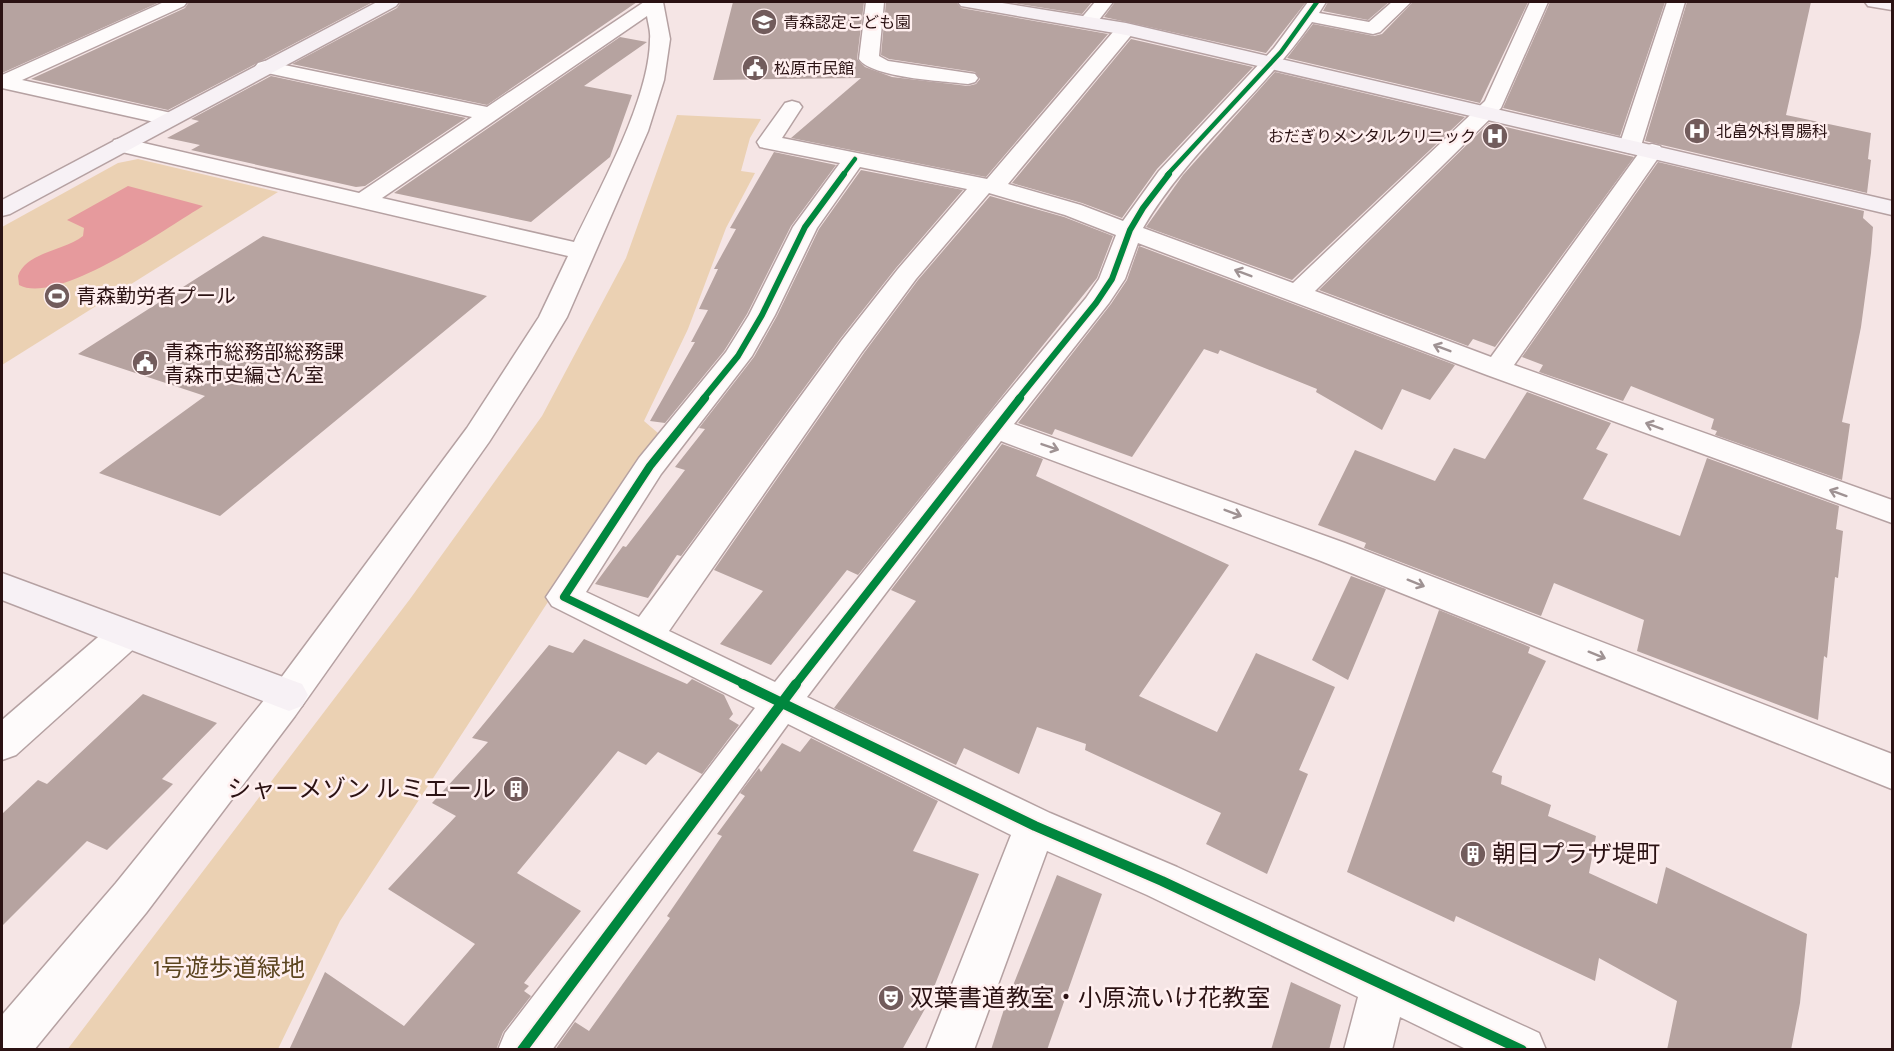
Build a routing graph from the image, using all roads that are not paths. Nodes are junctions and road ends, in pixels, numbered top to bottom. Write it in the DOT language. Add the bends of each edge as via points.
graph roads {
  1 [pos="178,2"];
  2 [pos="390,2"];
  3 [pos="654,2"];
  4 [pos="875,2"];
  5 [pos="968,2"];
  6 [pos="1104,2"];
  7 [pos="1402,2"];
  8 [pos="1539,2"];
  9 [pos="1676,2"];
  10 [pos="1874,2"];
  11 [pos="1893,5"];
  12 [pos="1312,9"];
  13 [pos="1088,21"];
  14 [pos="1126,29"];
  15 [pos="1272,63"];
  16 [pos="265,67"];
  17 [pos="968,78"];
  18 [pos="792,107"];
  19 [pos="1484,112"];
  20 [pos="489,114"];
  21 [pos="168,119"];
  22 [pos="122,145"];
  23 [pos="1641,149"];
  24 [pos="855,159"];
  25 [pos="988,186"];
  26 [pos="361,202"];
  27 [pos="1893,208"];
  28 [pos="2,209"];
  29 [pos="1130,230"];
  30 [pos="584,252"];
  31 [pos="1298,293"];
  32 [pos="1497,369"];
  33 [pos="995,428"];
  34 [pos="1893,512"];
  35 [pos="2,586"];
  36 [pos="125,635"];
  37 [pos="645,637"];
  38 [pos="289,695"];
  39 [pos="782,702"];
  40 [pos="2,743"];
  41 [pos="1893,772"];
  42 [pos="1035,826"];
  43 [pos="1384,986"];
  44 [pos="3,1050"];
  45 [pos="522,1050"];
  46 [pos="950,1050"];
  47 [pos="1368,1050"];
  48 [pos="1521,1050"];
  1 -- 21 [label="street" via="2,82"];
  2 -- 16 [label="street"];
  3 -- 20 [label="street"];
  3 -- 30 [label="street" via="660,39 654,80 637,131"];
  4 -- 17 [label="street" via="869,59 872,62"];
  5 -- 13 [label="street"];
  6 -- 13 [label="street"];
  7 -- 12 [label="street" via="1373,28"];
  8 -- 19 [label="street" via="1494,104"];
  9 -- 23 [label="street"];
  10 -- 11 [label="street"];
  12 -- 15 [label="street"];
  13 -- 14 [label="street"];
  14 -- 15 [label="street"];
  14 -- 25 [label="street"];
  15 -- 19 [label="street"];
  15 -- 29 [label="street" via="1167,176"];
  16 -- 20 [label="street"];
  16 -- 21 [label="street"];
  18 -- 24 [label="street" via="768,141"];
  19 -- 23 [label="street"];
  19 -- 31 [label="street"];
  20 -- 26 [label="street"];
  21 -- 22 [label="street"];
  22 -- 26 [label="street"];
  22 -- 28 [label="street"];
  23 -- 27 [label="street"];
  23 -- 32 [label="street"];
  24 -- 25 [label="street"];
  24 -- 37 [label="street" via="805,227 738,356 650,466 564,597"];
  25 -- 29 [label="street"];
  25 -- 37 [label="street" via="907,274 852,346"];
  26 -- 30 [label="street"];
  31 -- 29 [label="street, one-way"];
  29 -- 33 [label="street" via="1112,279 1096,303"];
  30 -- 38 [label="street" via="553,316 509,389"];
  32 -- 31 [label="street, one-way"];
  34 -- 32 [label="street, one-way"];
  33 -- 39 [label="street"];
  33 -- 41 [label="street, one-way" via="1390,572"];
  35 -- 36 [label="street"];
  36 -- 38 [label="street"];
  36 -- 40 [label="street"];
  37 -- 39 [label="street"];
  38 -- 44 [label="street" via="131,898"];
  39 -- 42 [label="street"];
  39 -- 45 [label="street"];
  42 -- 43 [label="street"];
  42 -- 46 [label="street"];
  43 -- 47 [label="street"];
  43 -- 48 [label="street"];
}
